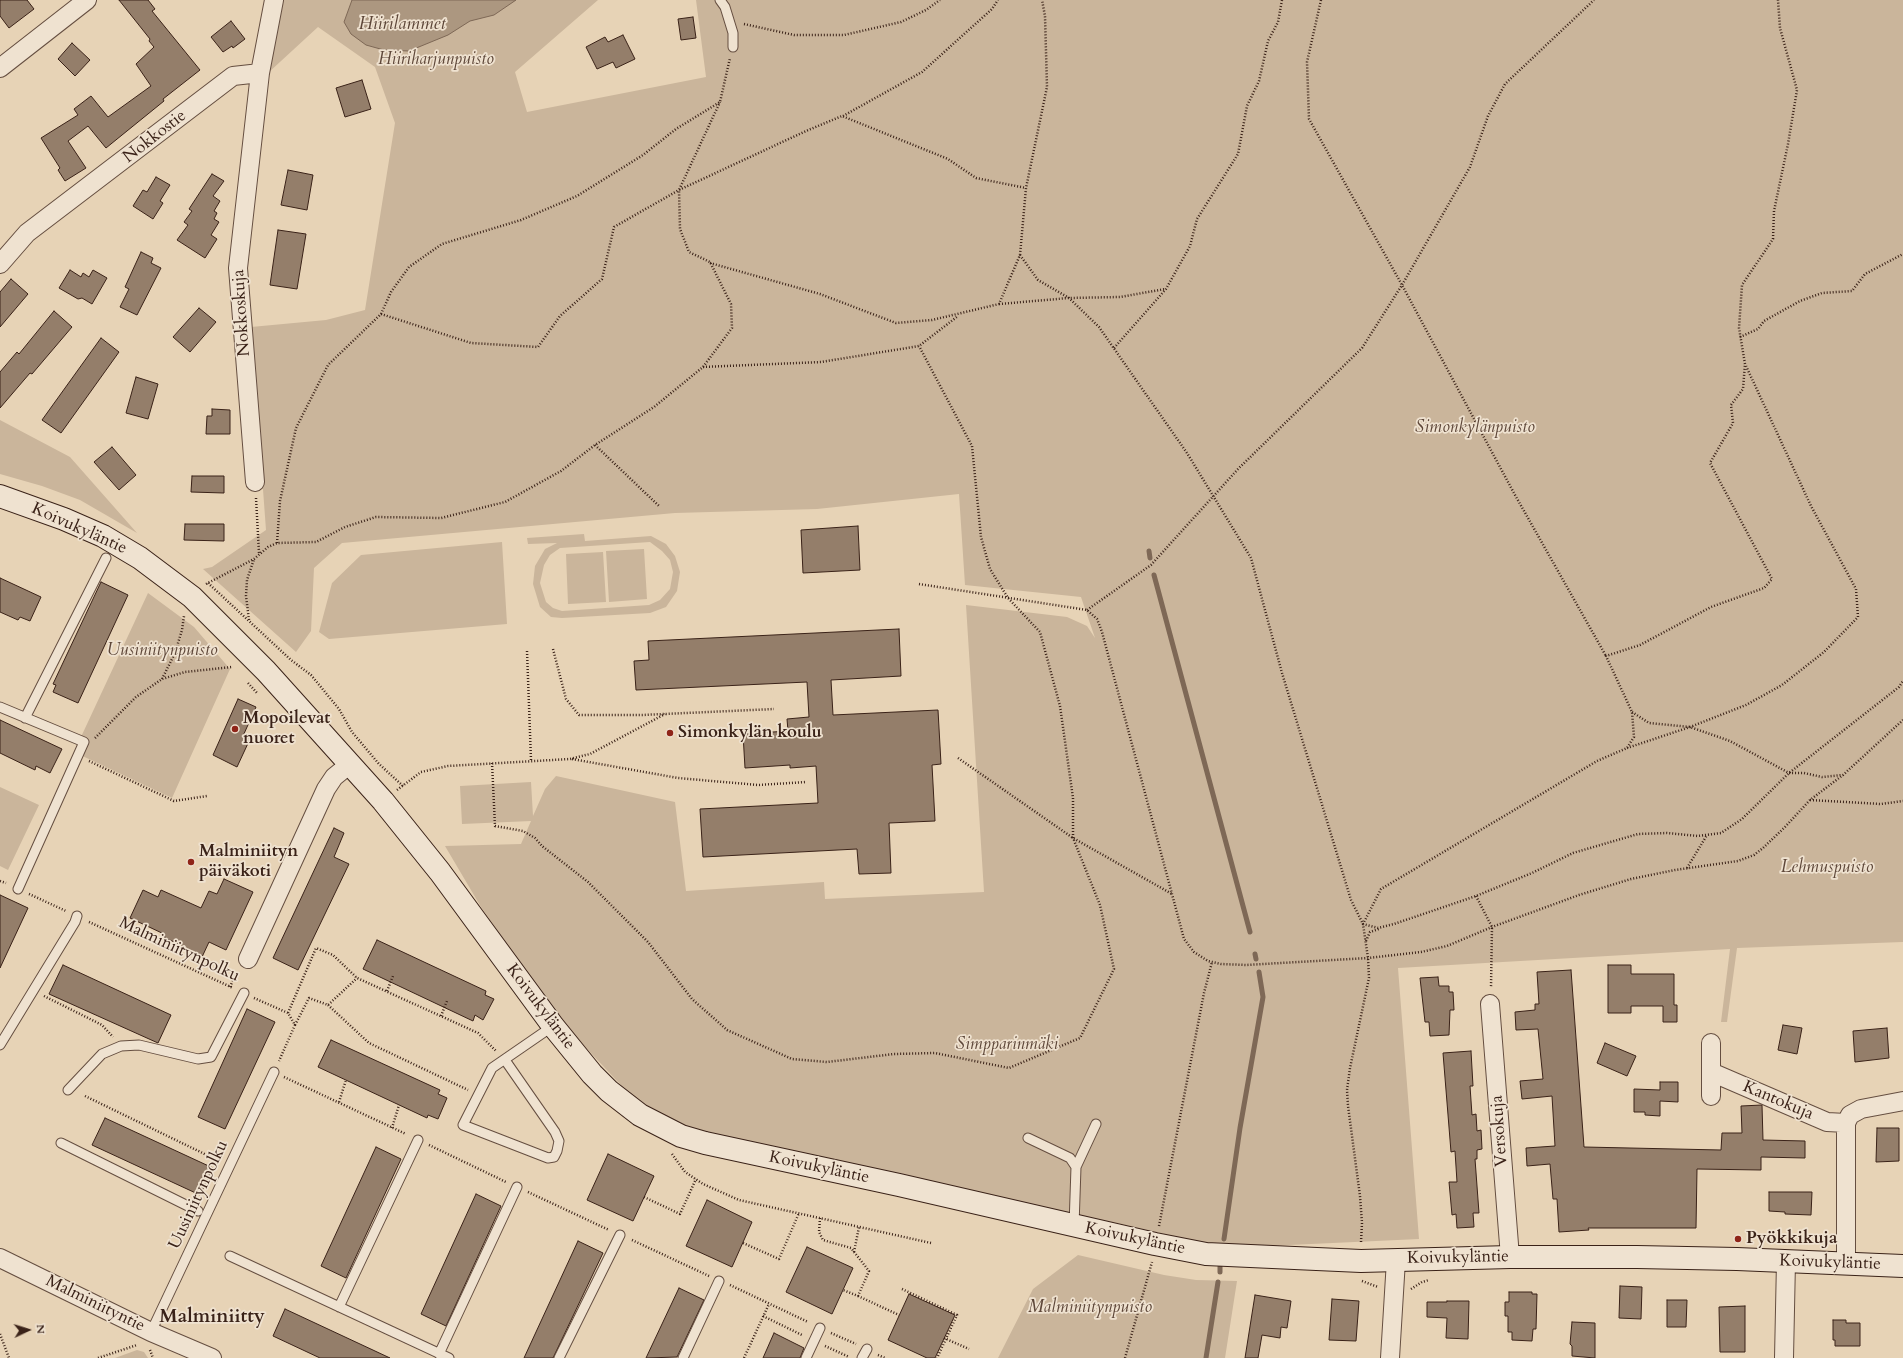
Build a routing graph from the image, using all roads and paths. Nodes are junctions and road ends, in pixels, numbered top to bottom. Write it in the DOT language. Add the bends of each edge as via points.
graph roads {
  1 [pos="87,0"];
  2 [pos="274,0"];
  3 [pos="720,0"];
  4 [pos="940,0"];
  5 [pos="998,0"];
  6 [pos="1042,0"];
  7 [pos="1282,0"];
  8 [pos="1321,0"];
  9 [pos="1594,0"];
  10 [pos="1778,0"];
  11 [pos="730,22"];
  12 [pos="733,47"];
  13 [pos="0,68"];
  14 [pos="260,73"];
  15 [pos="720,102"];
  16 [pos="842,116"];
  17 [pos="1026,188"];
  18 [pos="679,190"];
  19 [pos="1903,254"];
  20 [pos="1020,255"];
  21 [pos="710,262"];
  22 [pos="0,264"];
  23 [pos="1402,285"];
  24 [pos="1166,289"];
  25 [pos="1069,298"];
  26 [pos="998,304"];
  27 [pos="381,314"];
  28 [pos="960,315"];
  29 [pos="1740,337"];
  30 [pos="919,346"];
  31 [pos="1114,348"];
  32 [pos="1746,364"];
  33 [pos="703,367"];
  34 [pos="595,445"];
  35 [pos="255,482"];
  36 [pos="1214,495"];
  37 [pos="0,496"];
  38 [pos="659,506"];
  39 [pos="277,543"];
  40 [pos="259,553"];
  41 [pos="106,558"];
  42 [pos="254,559"];
  43 [pos="919,584"];
  44 [pos="1008,598"];
  45 [pos="1087,610"];
  46 [pos="190,617"];
  47 [pos="249,621"];
  48 [pos="553,649"];
  49 [pos="527,651"];
  50 [pos="1606,656"];
  51 [pos="227,662"];
  52 [pos="232,667"];
  53 [pos="237,672"];
  54 [pos="162,679"];
  55 [pos="1903,680"];
  56 [pos="246,681"];
  57 [pos="262,698"];
  58 [pos="0,707"];
  59 [pos="774,709"];
  60 [pos="1632,712"];
  61 [pos="665,714"];
  62 [pos="25,718"];
  63 [pos="1903,720"];
  64 [pos="1690,727"];
  65 [pos="84,742"];
  66 [pos="1627,748"];
  67 [pos="78,756"];
  68 [pos="958,758"];
  69 [pos="570,759"];
  70 [pos="531,760"];
  71 [pos="492,763"];
  72 [pos="350,764"];
  73 [pos="1789,773"];
  74 [pos="1843,775"];
  75 [pos="806,782"];
  76 [pos="207,796"];
  77 [pos="1810,800"];
  78 [pos="1903,801"];
  79 [pos="1707,835"];
  80 [pos="1073,838"];
  81 [pos="1686,868"];
  82 [pos="0,880"];
  83 [pos="18,889"];
  84 [pos="1172,894"];
  85 [pos="1476,896"];
  86 [pos="77,916"];
  87 [pos="1363,924"];
  88 [pos="1383,927"];
  89 [pos="1492,927"];
  90 [pos="1366,942"];
  91 [pos="1368,958"];
  92 [pos="248,959"];
  93 [pos="1212,962"];
  94 [pos="393,976"];
  95 [pos="357,978"];
  96 [pos="34,991"];
  97 [pos="387,991"];
  98 [pos="244,993"];
  99 [pos="447,1001"];
  100 [pos="1490,1004"];
  101 [pos="328,1005"];
  102 [pos="288,1013"];
  103 [pos="441,1016"];
  104 [pos="295,1026"];
  105 [pos="553,1026"];
  106 [pos="1711,1043"];
  107 [pos="0,1045"];
  108 [pos="121,1046"];
  109 [pos="505,1060"];
  110 [pos="274,1072"];
  111 [pos="1711,1072"];
  112 [pos="346,1080"];
  113 [pos="68,1090"];
  114 [pos="479,1095"];
  115 [pos="85,1096"];
  116 [pos="1711,1096"];
  117 [pos="339,1102"];
  118 [pos="1903,1102"];
  119 [pos="400,1105"];
  120 [pos="1846,1123"];
  121 [pos="1096,1124"];
  122 [pos="392,1128"];
  123 [pos="1028,1138"];
  124 [pos="418,1140"];
  125 [pos="61,1143"];
  126 [pos="677,1152"];
  127 [pos="1076,1166"];
  128 [pos="230,1167"];
  129 [pos="696,1179"];
  130 [pos="517,1187"];
  131 [pos="644,1197"];
  132 [pos="198,1211"];
  133 [pos="799,1213"];
  134 [pos="820,1218"];
  135 [pos="1074,1226"];
  136 [pos="860,1227"];
  137 [pos="620,1235"];
  138 [pos="743,1243"];
  139 [pos="931,1243"];
  140 [pos="1360,1243"];
  141 [pos="854,1252"];
  142 [pos="230,1256"];
  143 [pos="1510,1257"];
  144 [pos="0,1258"];
  145 [pos="1152,1258"];
  146 [pos="1396,1260"];
  147 [pos="1786,1262"];
  148 [pos="1846,1263"];
  149 [pos="1903,1266"];
  150 [pos="1435,1278"];
  151 [pos="719,1280"];
  152 [pos="1354,1280"];
  153 [pos="1394,1288"];
  154 [pos="902,1289"];
  155 [pos="843,1290"];
  156 [pos="858,1296"];
  157 [pos="769,1304"];
  158 [pos="339,1307"];
  159 [pos="899,1315"];
  160 [pos="820,1328"];
  161 [pos="0,1334"];
  162 [pos="945,1338"];
  163 [pos="147,1341"];
  164 [pos="969,1349"];
  165 [pos="439,1354"];
  166 [pos="9,1358"];
  167 [pos="98,1358"];
  168 [pos="153,1358"];
  169 [pos="212,1358"];
  170 [pos="449,1358"];
  171 [pos="559,1358"];
  172 [pos="683,1358"];
  173 [pos="744,1358"];
  174 [pos="806,1358"];
  175 [pos="937,1358"];
  176 [pos="1126,1358"];
  177 [pos="1390,1358"];
  178 [pos="1784,1358"];
  1 -- 13 [label="street"];
  2 -- 14 [label="street"];
  3 -- 11 [label="lane"];
  4 -- 11 [label="path" via="901,22 844,35 794,35"];
  5 -- 16 [label="path" via="992,9 922,72"];
  6 -- 17 [label="path" via="1047,87"];
  7 -- 24 [label="path" via="1278,22 1268,41 1260,81 1247,106 1238,154 1196,219 1190,246"];
  8 -- 23 [label="path" via="1307,62 1309,119"];
  9 -- 23 [label="path" via="1505,84 1488,116 1470,167"];
  10 -- 29 [label="path" via="1780,28 1797,90 1774,211 1773,239 1742,285"];
  11 -- 12 [label="lane"];
  12 -- 15 [label="path"];
  14 -- 22 [label="street, Nokkostie" via="233,76 27,233"];
  14 -- 35 [label="street, Nokkoskuja" via="238,268"];
  15 -- 18 [label="path"];
  15 -- 27 [label="path" via="577,196 521,220 442,244 409,268 391,292"];
  16 -- 17 [label="path" via="948,159 976,178"];
  16 -- 18 [label="path"];
  17 -- 20 [label="path"];
  18 -- 21 [label="path" via="680,229 690,252"];
  18 -- 27 [label="path" via="614,227 602,279 560,316 538,347 471,343"];
  19 -- 29 [label="path" via="1864,274 1852,291 1822,293 1800,301 1764,321 1758,329"];
  20 -- 25 [label="path" via="1038,280"];
  20 -- 26 [label="path"];
  21 -- 28 [label="path" via="820,294 896,323"];
  21 -- 33 [label="path" via="731,304 732,328"];
  23 -- 36 [label="path" via="1362,348"];
  23 -- 50 [label="path" via="1515,495"];
  24 -- 25 [label="path" via="1120,297"];
  24 -- 31 [label="path"];
  25 -- 26 [label="path"];
  25 -- 31 [label="path" via="1099,327"];
  26 -- 28 [label="path"];
  27 -- 39 [label="path" via="328,365 296,428 280,501"];
  28 -- 30 [label="path"];
  29 -- 32 [label="path"];
  30 -- 33 [label="path" via="821,362"];
  30 -- 44 [label="path" via="972,446 981,537 990,568"];
  31 -- 36 [label="path"];
  32 -- 50 [label="path" via="1743,389 1731,405 1733,423 1710,463 1772,579 1764,588 1711,607 1640,645"];
  32 -- 64 [label="path" via="1811,506 1856,589 1858,617 1824,652 1782,685 1746,706"];
  33 -- 34 [label="path" via="654,407"];
  34 -- 38 [label="path"];
  34 -- 39 [label="path" via="561,471 505,502 441,518 376,517 345,527 316,542"];
  35 -- 40 [label="path"];
  36 -- 45 [label="path" via="1152,565"];
  36 -- 87 [label="path" via="1251,558 1282,673 1351,900"];
  37 -- 72 [label="main road, Koivukyläntie" via="102,536 140,558 192,597 266,671"];
  39 -- 40 [label="path"];
  40 -- 42 [label="path"];
  41 -- 62 [label="lane"];
  42 -- 47 [label="path" via="247,580"];
  42 -- 47 [label="path" via="207,582"];
  43 -- 44 [label="path"];
  44 -- 45 [label="path"];
  44 -- 80 [label="path" via="1040,632 1058,699 1073,798"];
  45 -- 84 [label="path" via="1097,619 1102,632"];
  46 -- 54 [label="path" via="185,612 175,653"];
  47 -- 71 [label="path" via="311,675 339,709 352,732 379,764 403,786 421,772 448,766"];
  48 -- 61 [label="path" via="566,699 579,715"];
  49 -- 70 [label="path"];
  50 -- 60 [label="path"];
  51 -- 52 [label="path"];
  52 -- 53 [label="path"];
  52 -- 54 [label="path" via="185,672"];
  54 -- 65 [label="path" via="136,697 94,739"];
  55 -- 73 [label="path" via="1899,687"];
  56 -- 57 [label="path"];
  58 -- 62 [label="lane"];
  59 -- 61 [label="path"];
  60 -- 64 [label="path" via="1649,723"];
  60 -- 66 [label="path" via="1634,737"];
  61 -- 69 [label="path" via="590,754"];
  62 -- 65 [label="lane"];
  63 -- 74 [label="path"];
  64 -- 66 [label="path"];
  64 -- 73 [label="path" via="1730,741"];
  65 -- 67 [label="lane"];
  66 -- 87 [label="path" via="1597,761 1381,889"];
  67 -- 76 [label="path" via="174,801"];
  67 -- 83 [label="lane"];
  68 -- 80 [label="path"];
  69 -- 70 [label="path"];
  69 -- 75 [label="path" via="678,778 758,785"];
  70 -- 71 [label="path"];
  71 -- 80 [label="path" via="495,826 523,831 535,838 588,882 648,942 692,999 728,1030 792,1059 827,1062 894,1054 935,1053 1009,1068 1080,1038 1114,969 1100,906"];
  72 -- 92 [label="street" via="334,777 326,789"];
  72 -- 105 [label="main road, Koivukyläntie" via="440,872"];
  73 -- 74 [label="path" via="1822,777"];
  73 -- 79 [label="path" via="1742,819 1721,833"];
  74 -- 77 [label="path"];
  77 -- 78 [label="path" via="1881,804"];
  77 -- 81 [label="path" via="1785,828 1754,855 1738,861"];
  79 -- 81 [label="path"];
  79 -- 85 [label="path" via="1638,834 1573,853"];
  80 -- 84 [label="path"];
  81 -- 89 [label="path" via="1632,879 1579,895"];
  82 -- 83 [label="path, Malminiitynpolku"];
  83 -- 86 [label="path, Malminiitynpolku"];
  84 -- 93 [label="path" via="1184,939 1194,952"];
  85 -- 88 [label="path"];
  85 -- 89 [label="path"];
  86 -- 96 [label="lane"];
  86 -- 98 [label="path, Malminiitynpolku"];
  87 -- 88 [label="path"];
  87 -- 90 [label="path"];
  88 -- 90 [label="path" via="1370,932"];
  89 -- 91 [label="path" via="1447,946 1421,952"];
  89 -- 100 [label="path"];
  90 -- 91 [label="path"];
  91 -- 93 [label="path" via="1246,966"];
  91 -- 140 [label="path" via="1369,978 1347,1090 1360,1196"];
  93 -- 145 [label="path"];
  94 -- 97 [label="path"];
  95 -- 97 [label="path"];
  95 -- 101 [label="path"];
  95 -- 102 [label="path" via="333,955 316,948"];
  96 -- 107 [label="lane"];
  96 -- 108 [label="path" via="102,1025"];
  97 -- 103 [label="path"];
  98 -- 102 [label="path, Malminiitynpolku"];
  98 -- 108 [label="lane" via="211,1057 198,1059 139,1045"];
  99 -- 103 [label="path"];
  100 -- 143 [label="street, Versokuja"];
  101 -- 104 [label="path" via="309,998"];
  101 -- 114 [label="path" via="369,1043"];
  102 -- 104 [label="path"];
  103 -- 109 [label="path" via="478,1033"];
  104 -- 110 [label="path"];
  105 -- 109 [label="lane"];
  105 -- 135 [label="main road, Koivukyläntie" via="609,1091 640,1115 681,1136"];
  106 -- 111 [label="street"];
  108 -- 113 [label="lane" via="102,1054"];
  109 -- 114 [label="lane" via="492,1068"];
  109 -- 114 [label="lane" via="555,1132 559,1141 554,1157 548,1158 463,1125"];
  110 -- 128 [label="lane, Uusiniitynpolku"];
  111 -- 116 [label="street"];
  111 -- 120 [label="street, Kantokuja" via="1827,1122"];
  112 -- 117 [label="path"];
  115 -- 128 [label="path"];
  118 -- 120 [label="street" via="1861,1108 1850,1115"];
  119 -- 122 [label="path"];
  120 -- 148 [label="street"];
  121 -- 127 [label="lane"];
  123 -- 127 [label="lane" via="1070,1158"];
  124 -- 158 [label="lane"];
  125 -- 132 [label="lane"];
  126 -- 129 [label="path" via="669,1150 685,1172"];
  127 -- 135 [label="lane"];
  128 -- 163 [label="lane, Uusiniitynpolku"];
  129 -- 131 [label="path" via="680,1214"];
  129 -- 133 [label="path" via="739,1200"];
  130 -- 165 [label="lane"];
  133 -- 134 [label="path"];
  133 -- 138 [label="path" via="779,1259"];
  134 -- 136 [label="path"];
  134 -- 141 [label="path" via="819,1232 823,1240 851,1248"];
  135 -- 145 [label="main road, Koivukyläntie"];
  136 -- 139 [label="path"];
  136 -- 141 [label="path"];
  137 -- 171 [label="lane"];
  141 -- 156 [label="path" via="869,1271"];
  142 -- 158 [label="lane"];
  143 -- 146 [label="main road, Koivukyläntie"];
  143 -- 147 [label="main road, Koivukyläntie" via="1637,1257"];
  144 -- 163 [label="street, Malminiityntie"];
  145 -- 146 [label="main road, Koivukyläntie" via="1206,1254 1361,1261"];
  145 -- 176 [label="path"];
  146 -- 153 [label="street"];
  147 -- 148 [label="main road, Koivukyläntie"];
  147 -- 178 [label="street"];
  148 -- 149 [label="main road, Koivukyläntie"];
  150 -- 153 [label="path" via="1422,1282 1413,1289"];
  151 -- 172 [label="lane"];
  152 -- 153 [label="path" via="1376,1287"];
  153 -- 177 [label="street"];
  154 -- 162 [label="path" via="957,1315"];
  155 -- 156 [label="path"];
  156 -- 159 [label="path"];
  157 -- 173 [label="path"];
  158 -- 165 [label="lane"];
  160 -- 174 [label="lane"];
  161 -- 166 [label="path"];
  162 -- 164 [label="path"];
  162 -- 175 [label="path"];
  163 -- 167 [label="path"];
  163 -- 168 [label="path"];
  163 -- 169 [label="street, Malminiityntie"];
  165 -- 170 [label="lane"];
}
